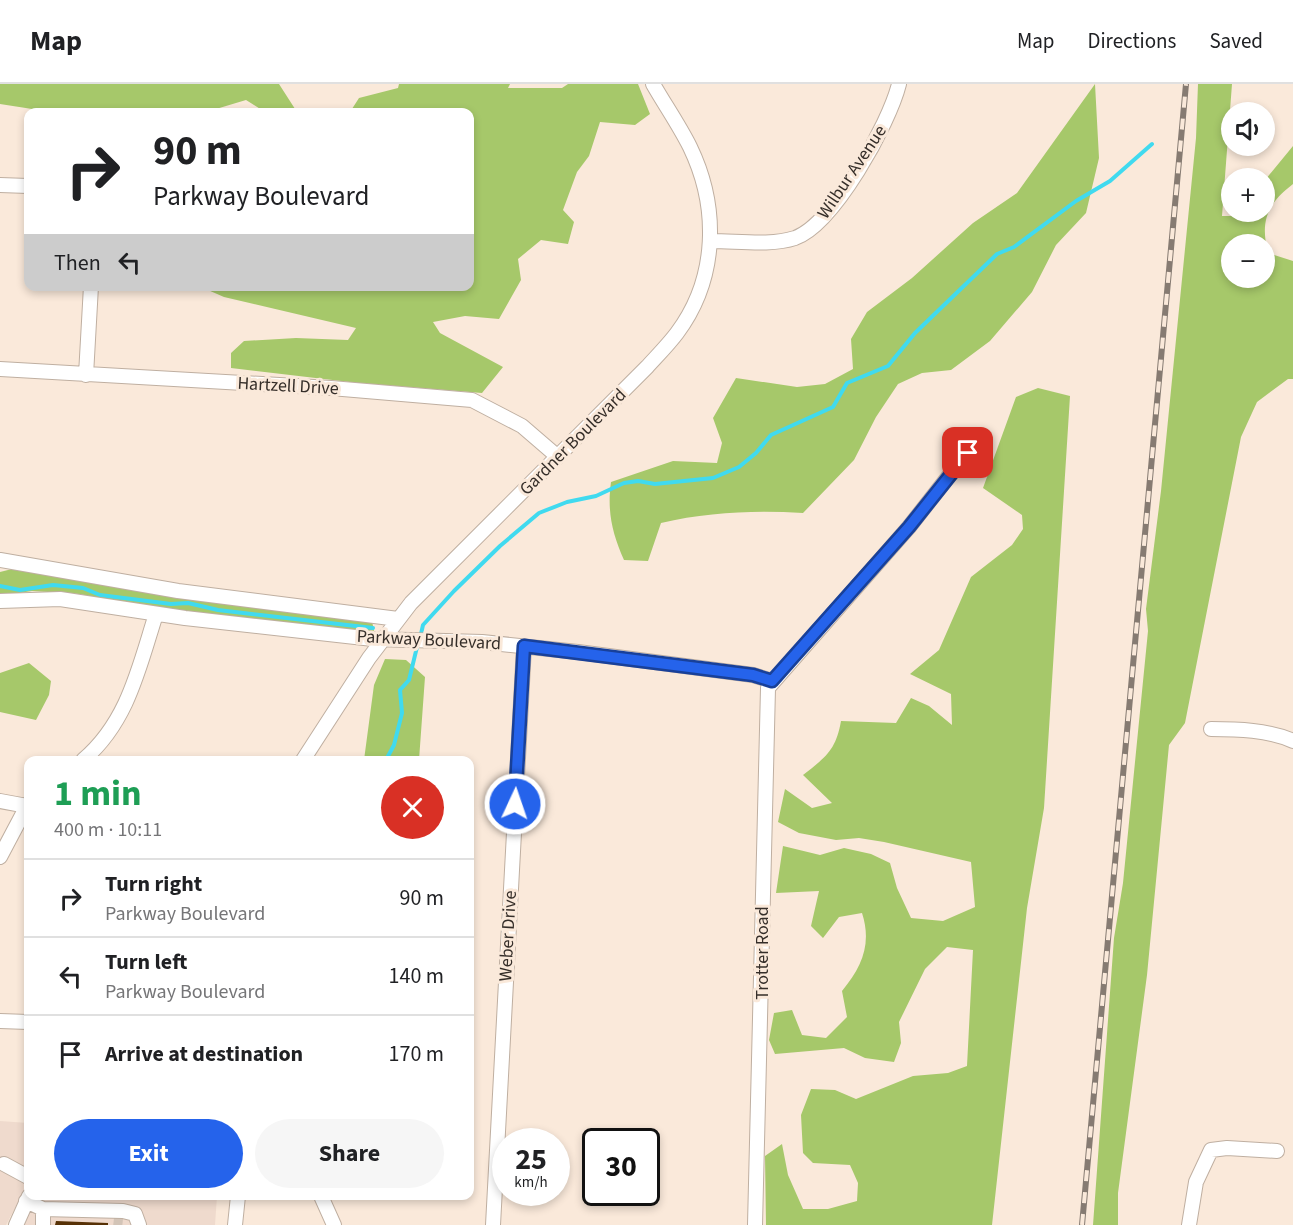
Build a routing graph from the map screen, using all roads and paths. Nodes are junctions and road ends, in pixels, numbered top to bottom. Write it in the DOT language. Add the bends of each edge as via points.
graph roads {
  1 [pos="653,84"];
  2 [pos="899,84"];
  3 [pos="0,185"];
  4 [pos="24,186"];
  5 [pos="712,241"];
  6 [pos="91,291"];
  7 [pos="0,369"];
  8 [pos="86,375"];
  9 [pos="968,453"];
  10 [pos="558,457"];
  11 [pos="0,560"];
  12 [pos="0,601"];
  13 [pos="156,614"];
  14 [pos="398,619"];
  15 [pos="382,639"];
  16 [pos="524,646"];
  17 [pos="772,681"];
  18 [pos="1211,729"];
  19 [pos="1293,741"];
  20 [pos="87,756"];
  21 [pos="306,756"];
  22 [pos="0,801"];
  23 [pos="24,804"];
  24 [pos="24,812"];
  25 [pos="0,857"];
  26 [pos="0,1021"];
  27 [pos="24,1022"];
  28 [pos="1277,1151"];
  29 [pos="1,1164"];
  30 [pos="24,1175"];
  31 [pos="26,1200"];
  32 [pos="30,1200"];
  33 [pos="238,1200"];
  34 [pos="323,1200"];
  35 [pos="43,1209"];
  36 [pos="93,1210"];
  37 [pos="139,1222"];
  38 [pos="16,1225"];
  39 [pos="43,1225"];
  40 [pos="236,1225"];
  41 [pos="334,1225"];
  42 [pos="493,1225"];
  43 [pos="755,1225"];
  44 [pos="1189,1225"];
  1 -- 5 [label="street, Gardner Boulevard" via="698,166 710,211"];
  2 -- 5 [label="street, Wilbur Avenue" via="891,112 873,146 815,227 784,241"];
  3 -- 4 [label="street"];
  5 -- 10 [label="street, Gardner Boulevard" via="698,295 677,333"];
  6 -- 8 [label="street"];
  7 -- 8 [label="street, Hartzell Drive"];
  8 -- 10 [label="street, Hartzell Drive" via="472,400 522,426"];
  9 -- 17 [label="street" via="909,527"];
  10 -- 14 [label="street, Gardner Boulevard"];
  11 -- 14 [label="street, Parkway Boulevard" via="189,592"];
  12 -- 13 [label="street, Parkway Boulevard" via="60,599"];
  13 -- 15 [label="street, Parkway Boulevard"];
  13 -- 20 [label="street" via="128,700 115,724"];
  14 -- 15 [label="street, Gardner Boulevard"];
  15 -- 16 [label="street, Parkway Boulevard"];
  15 -- 21 [label="street, Gardner Boulevard"];
  16 -- 17 [label="street, Parkway Boulevard" via="753,675"];
  16 -- 42 [label="street, Weber Drive"];
  17 -- 43 [label="street, Trotter Road" via="766,716"];
  18 -- 19 [label="street"];
  22 -- 23 [label="street"];
  24 -- 25 [label="street"];
  26 -- 27 [label="street"];
  28 -- 44 [label="street" via="1211,1150 1196,1182"];
  29 -- 30 [label="street"];
  31 -- 38 [label="street"];
  32 -- 35 [label="street"];
  33 -- 40 [label="street"];
  34 -- 41 [label="street"];
  35 -- 36 [label="street"];
  35 -- 39 [label="street"];
  36 -- 37 [label="street" via="101,1218"];
  36 -- 37 [label="street" via="129,1212"];
}
